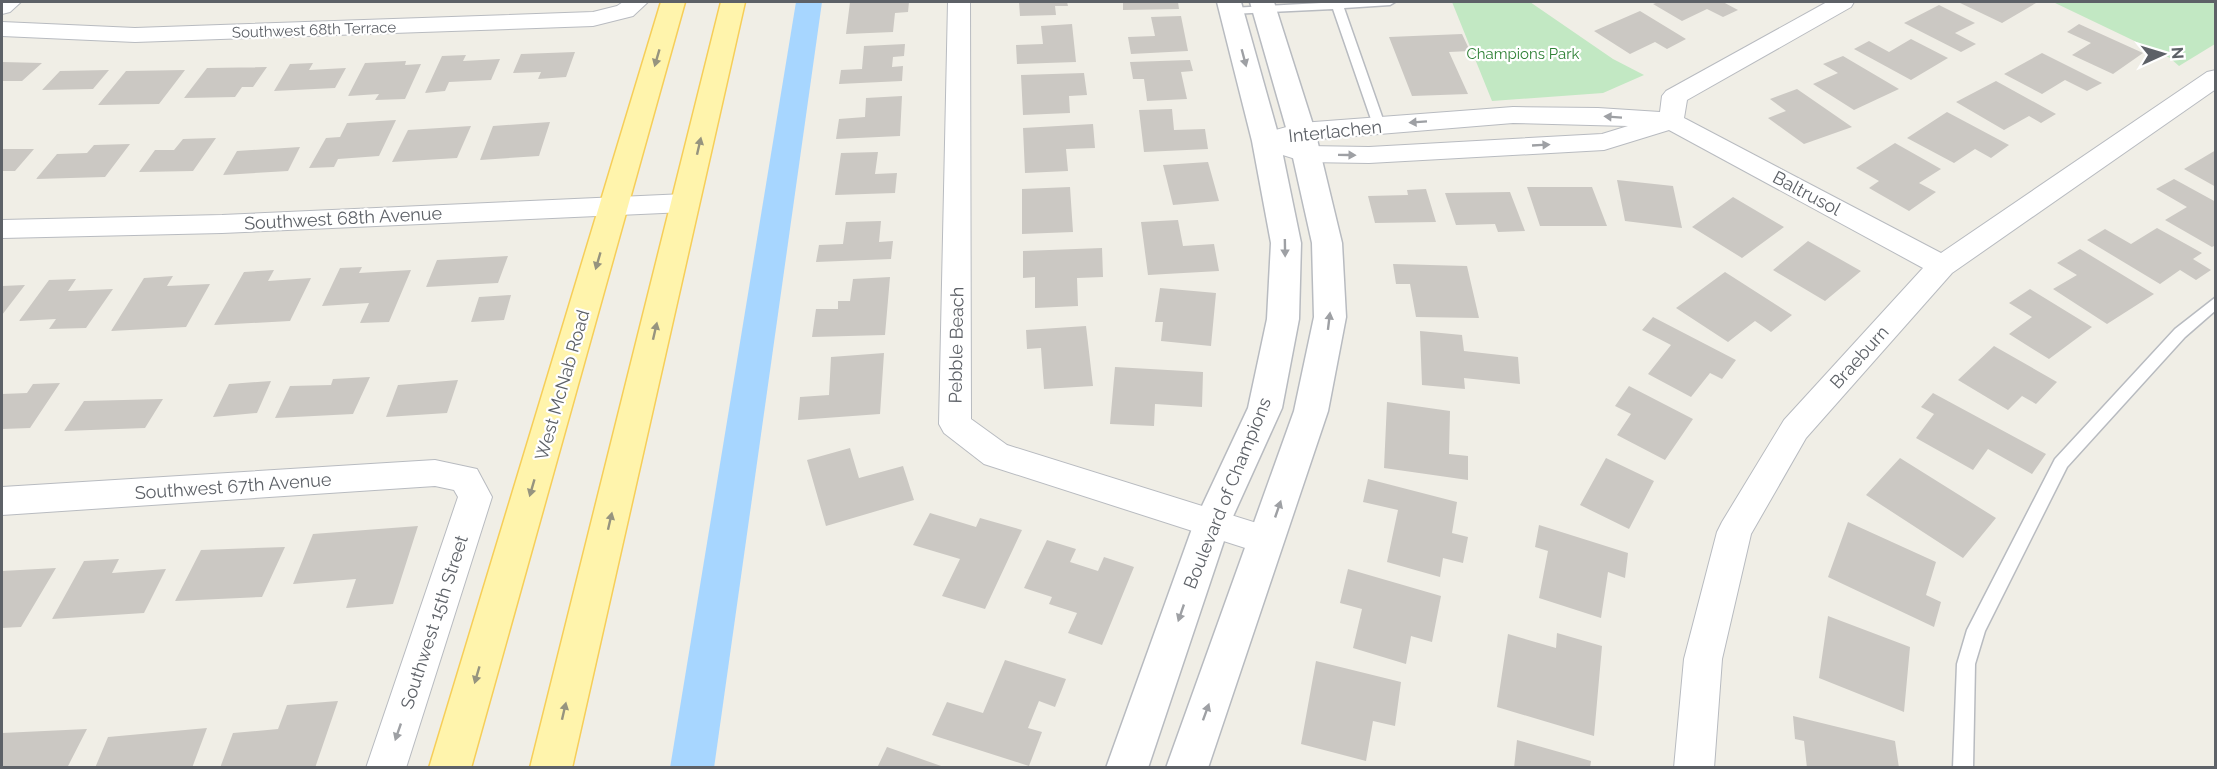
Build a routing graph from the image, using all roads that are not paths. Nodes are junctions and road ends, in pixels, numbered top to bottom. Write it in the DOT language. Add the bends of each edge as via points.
graph roads {
  1 [pos="10,2"];
  2 [pos="673,2"];
  3 [pos="733,2"];
  4 [pos="959,2"];
  5 [pos="1390,2"];
  6 [pos="1843,2"];
  7 [pos="1337,4"];
  8 [pos="1264,5"];
  9 [pos="631,6"];
  10 [pos="1230,6"];
  11 [pos="2,7"];
  12 [pos="2,29"];
  13 [pos="2216,77"];
  14 [pos="1671,121"];
  15 [pos="1379,125"];
  16 [pos="1266,141"];
  17 [pos="1303,142"];
  18 [pos="685,203"];
  19 [pos="615,205"];
  20 [pos="2,229"];
  21 [pos="1942,266"];
  22 [pos="2216,302"];
  23 [pos="465,479"];
  24 [pos="2,501"];
  25 [pos="1212,523"];
  26 [pos="1267,540"];
  27 [pos="386,768"];
  28 [pos="450,768"];
  29 [pos="551,768"];
  30 [pos="1127,768"];
  31 [pos="1186,768"];
  32 [pos="1694,768"];
  33 [pos="1963,768"];
  1 -- 11 [label="street"];
  2 -- 19 [label="main road, West McNab Road, one-way"];
  18 -- 3 [label="main road, one-way"];
  4 -- 25 [label="street, Pebble Beach" via="955,424 996,455"];
  5 -- 7 [label="lane"];
  6 -- 14 [label="street" via="1675,96"];
  7 -- 8 [label="lane"];
  7 -- 15 [label="lane"];
  8 -- 10 [label="lane"];
  8 -- 17 [label="street"];
  9 -- 12 [label="street, Southwest 68th Terrace" via="593,19 343,29 135,35"];
  10 -- 16 [label="street, Boulevard of Champions, one-way"];
  13 -- 21 [label="street, Braeburn"];
  14 -- 15 [label="street, Interlachen, one-way" via="1513,115"];
  17 -- 14 [label="street, Interlachen, one-way" via="1369,155 1604,142"];
  14 -- 21 [label="street, Baltrusol"];
  15 -- 17 [label="street, Interlachen"];
  16 -- 17 [label="street, Interlachen"];
  16 -- 25 [label="street, Boulevard of Champions, one-way" via="1286,243 1283,319 1265,408"];
  26 -- 17 [label="street, one-way" via="1311,411 1330,317 1327,243"];
  18 -- 19 [label="street, Southwest 68th Avenue"];
  29 -- 18 [label="main road, one-way"];
  19 -- 20 [label="street, Southwest 68th Avenue" via="222,224"];
  19 -- 28 [label="main road, West McNab Road, one-way"];
  21 -- 32 [label="street, Braeburn" via="1795,429 1734,532 1703,658"];
  22 -- 33 [label="lane" via="2180,333 2061,463 1976,630 1966,664"];
  23 -- 24 [label="street, Southwest 67th Avenue" via="435,473"];
  23 -- 27 [label="street, Southwest 15th Street, one-way" via="475,497"];
  25 -- 26 [label="street, Pebble Beach"];
  25 -- 30 [label="street, Boulevard of Champions, one-way"];
  31 -- 26 [label="street, one-way"];
}
